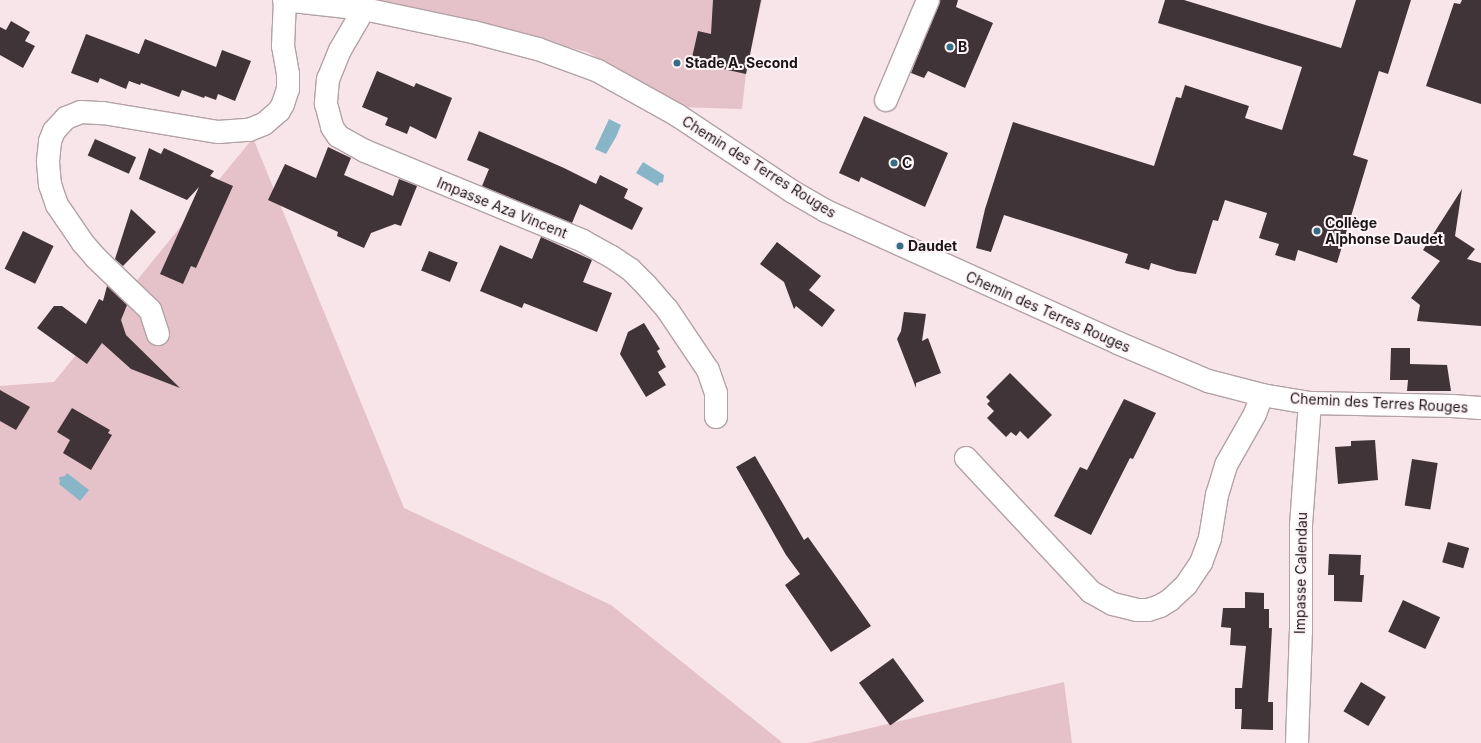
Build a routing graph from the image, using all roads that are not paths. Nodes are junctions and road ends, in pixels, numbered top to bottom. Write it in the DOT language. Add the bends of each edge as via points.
graph roads {
  1 [pos="285,0"];
  2 [pos="928,0"];
  3 [pos="364,9"];
  4 [pos="886,100"];
  5 [pos="158,334"];
  6 [pos="1262,395"];
  7 [pos="1310,402"];
  8 [pos="1481,408"];
  9 [pos="716,417"];
  10 [pos="966,458"];
  11 [pos="1296,743"];
  1 -- 3 [label="street, Chemin des Terres Rouges"];
  1 -- 5 [label="street" via="283,46 288,89 279,111 264,124 240,132 218,132 86,112 66,118 54,131 50,141 50,185 57,205 96,258 150,310"];
  2 -- 4 [label="street"];
  3 -- 6 [label="street, Chemin des Terres Rouges" via="506,40 561,56 598,71 677,116 793,192 854,225 1187,373"];
  3 -- 9 [label="street, Impasse Aza Vincent" via="340,50 328,78 326,104 332,127 338,136 365,151 583,241 630,269 667,309 708,370 716,394"];
  6 -- 7 [label="street, Chemin des Terres Rouges"];
  6 -- 10 [label="street" via="1255,414 1224,470 1210,538 1201,563 1186,585 1170,600 1148,610 1113,604 1091,592"];
  7 -- 8 [label="street, Chemin des Terres Rouges"];
  7 -- 11 [label="street, Impasse Calendau" via="1301,533"];
}
